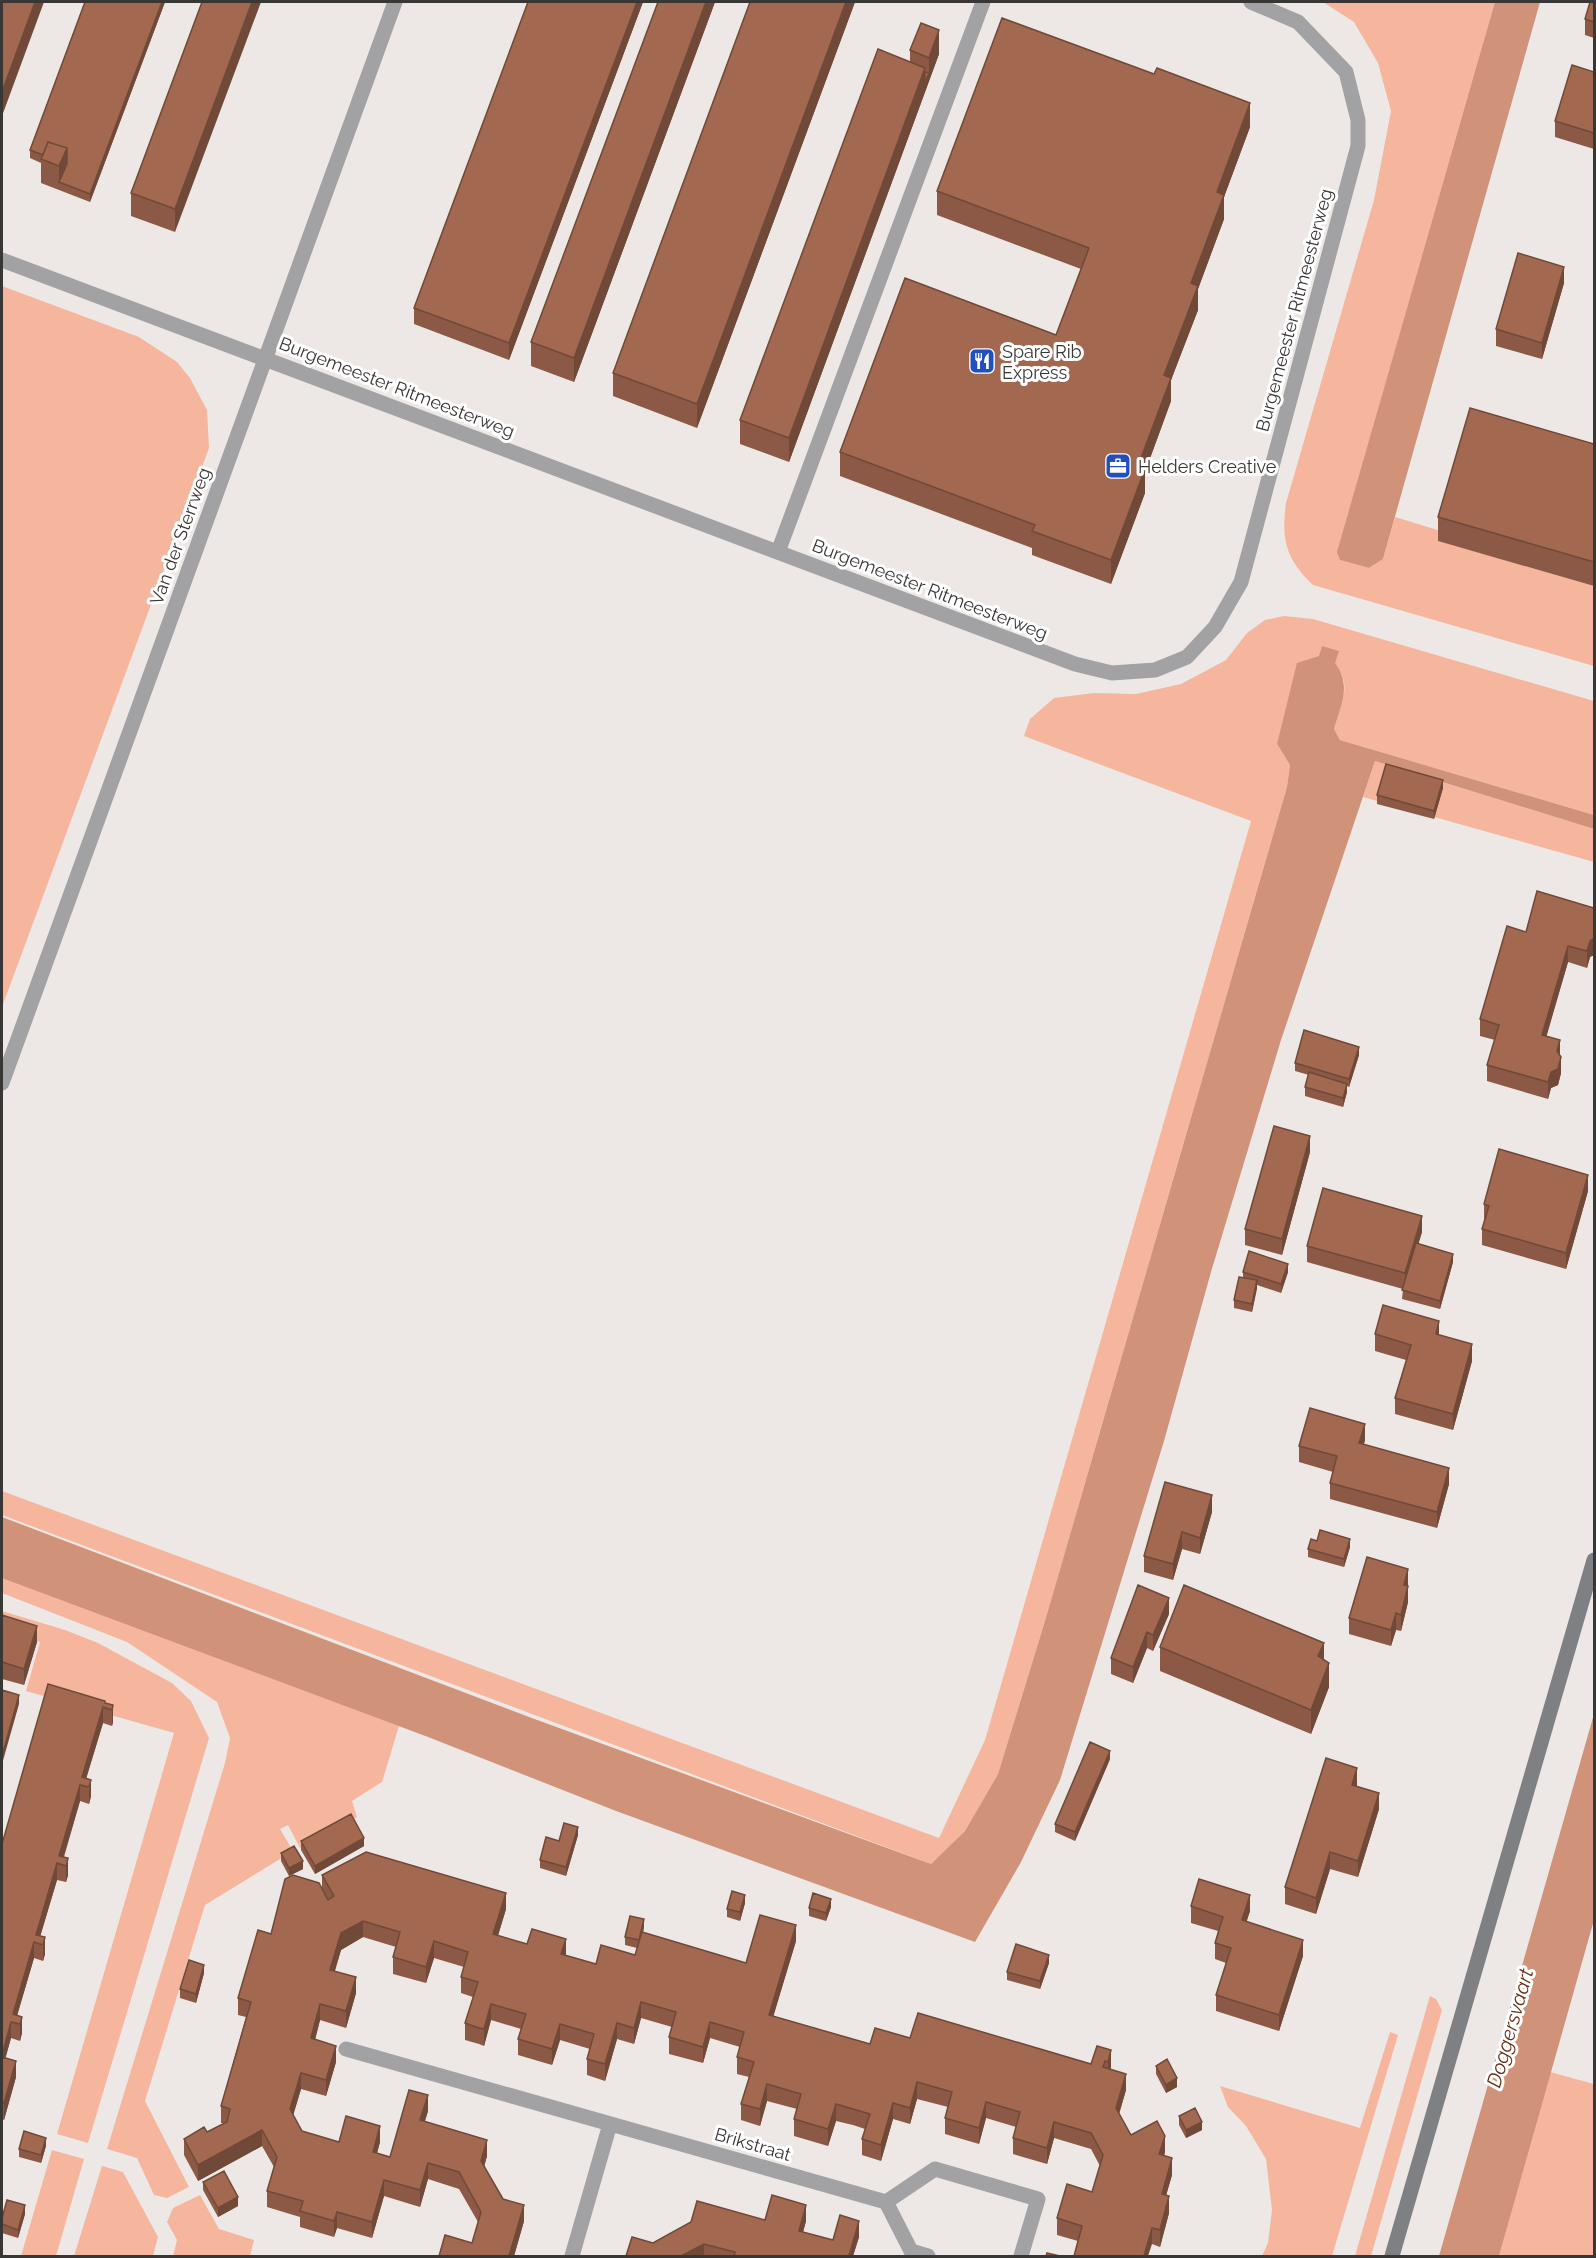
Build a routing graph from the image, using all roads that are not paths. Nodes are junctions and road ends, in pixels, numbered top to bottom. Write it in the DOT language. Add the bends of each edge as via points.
graph roads {
  1 [pos="395,2"];
  2 [pos="983,2"];
  3 [pos="1251,2"];
  4 [pos="2,260"];
  5 [pos="266,359"];
  6 [pos="778,552"];
  7 [pos="2,1083"];
  8 [pos="1594,1560"];
  9 [pos="346,2049"];
  10 [pos="610,2124"];
  11 [pos="886,2202"];
  12 [pos="572,2256"];
  13 [pos="928,2256"];
  14 [pos="1021,2256"];
  15 [pos="1392,2256"];
  1 -- 5 [label="street, Van der Sterrweg"];
  2 -- 6 [label="street"];
  3 -- 6 [label="street, Burgemeester Ritmeesterweg" via="1298,22 1346,72 1358,120 1358,146 1241,582 1215,627 1187,657 1155,670 1112,673 1075,664"];
  4 -- 5 [label="street, Burgemeester Ritmeesterweg"];
  5 -- 6 [label="street, Burgemeester Ritmeesterweg"];
  5 -- 7 [label="street, Van der Sterrweg"];
  8 -- 15 [label="street"];
  9 -- 10 [label="street, Brikstraat"];
  10 -- 11 [label="street, Brikstraat"];
  10 -- 12 [label="street"];
  11 -- 13 [label="street" via="911,2252"];
  11 -- 14 [label="street" via="935,2169 1038,2199"];
}
